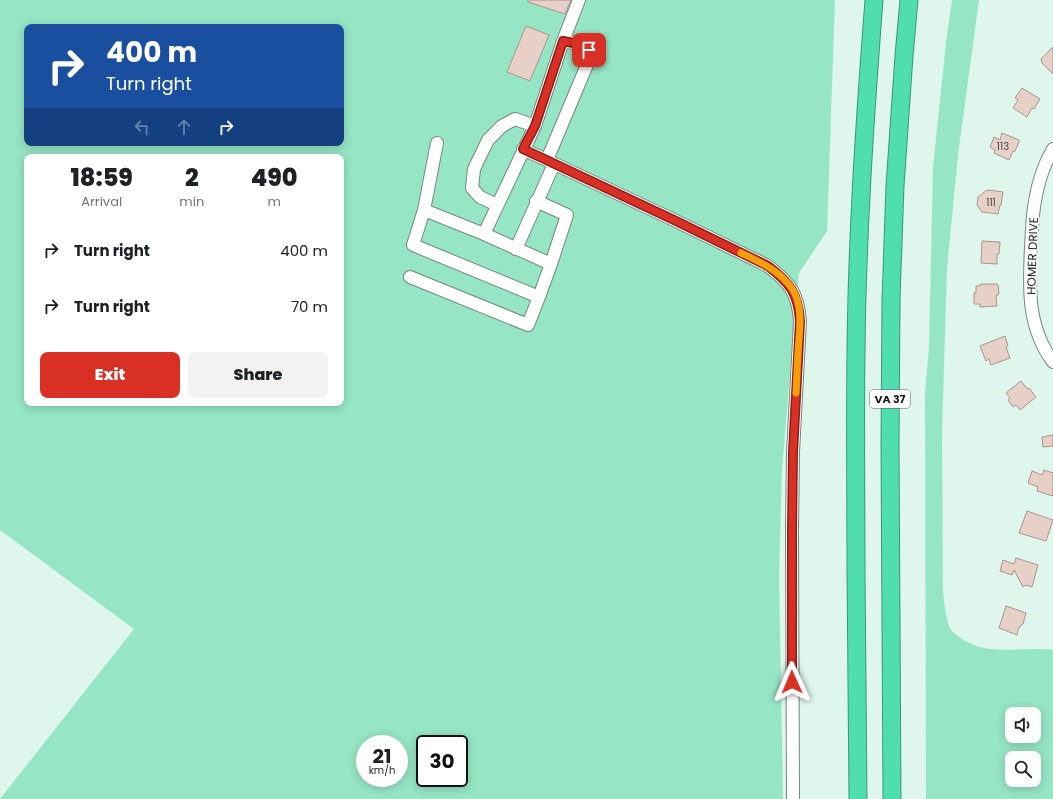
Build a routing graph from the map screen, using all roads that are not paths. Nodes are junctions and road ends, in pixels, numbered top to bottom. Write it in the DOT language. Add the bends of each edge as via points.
graph roads {
  1 [pos="579,0"];
  2 [pos="874,0"];
  3 [pos="909,0"];
  4 [pos="563,41"];
  5 [pos="535,126"];
  6 [pos="437,143"];
  7 [pos="523,149"];
  8 [pos="1053,149"];
  9 [pos="550,162"];
  10 [pos="536,201"];
  11 [pos="497,205"];
  12 [pos="424,210"];
  13 [pos="484,234"];
  14 [pos="516,249"];
  15 [pos="551,264"];
  16 [pos="410,277"];
  17 [pos="539,297"];
  18 [pos="1053,362"];
  19 [pos="793,799"];
  20 [pos="858,799"];
  21 [pos="892,799"];
  1 -- 4 [label="street"];
  2 -- 20 [label="highway, VA 37" via="865,106 856,352"];
  3 -- 21 [label="highway, VA 37" via="891,300"];
  4 -- 5 [label="street"];
  4 -- 9 [label="street" via="592,52"];
  5 -- 7 [label="street"];
  5 -- 11 [label="street" via="515,119 502,126 488,140 480,156 474,169 472,188 480,197"];
  6 -- 12 [label="street"];
  7 -- 9 [label="street"];
  7 -- 11 [label="street"];
  8 -- 18 [label="street, HOMER DRIVE" via="1035,201 1030,282 1034,319 1047,354"];
  9 -- 10 [label="street"];
  9 -- 19 [label="street" via="768,266 793,291 798,303 800,321 792,530"];
  10 -- 14 [label="street"];
  10 -- 15 [label="street" via="567,214"];
  11 -- 13 [label="street"];
  12 -- 13 [label="street"];
  12 -- 17 [label="street" via="413,245"];
  13 -- 14 [label="street"];
  14 -- 15 [label="street"];
  15 -- 17 [label="street"];
  16 -- 17 [label="street" via="528,326"];
}
